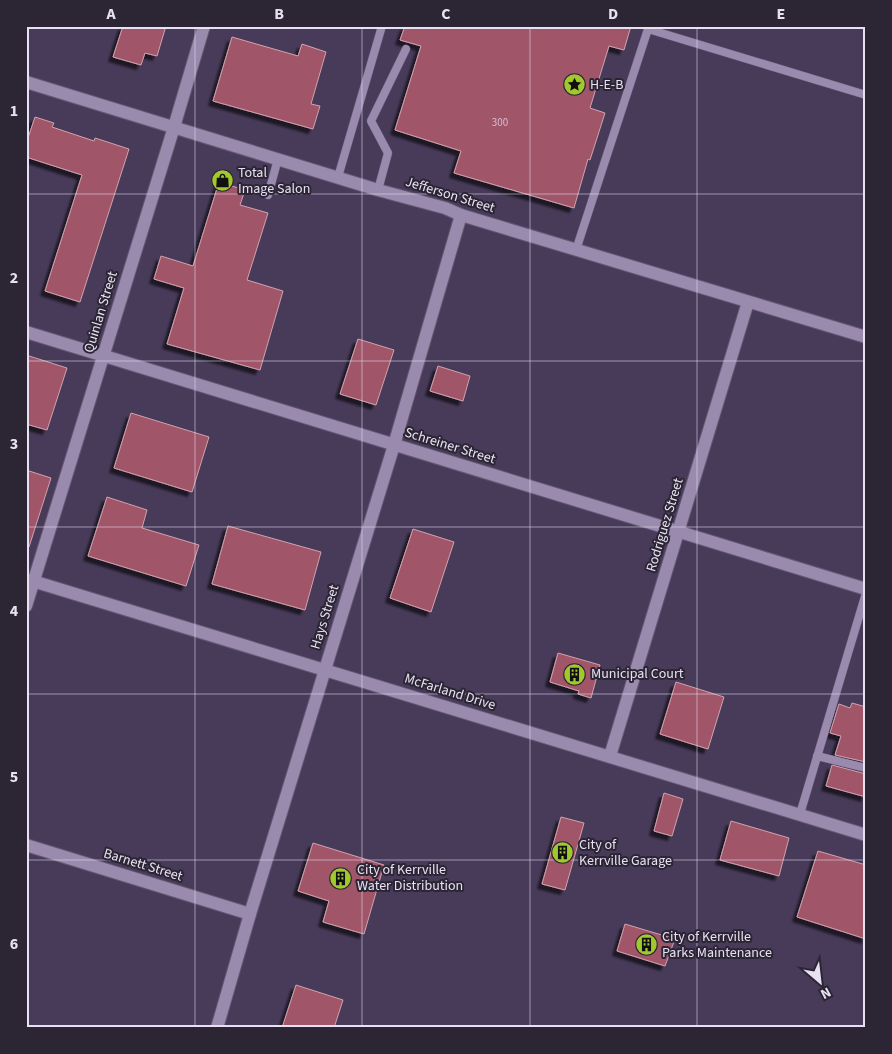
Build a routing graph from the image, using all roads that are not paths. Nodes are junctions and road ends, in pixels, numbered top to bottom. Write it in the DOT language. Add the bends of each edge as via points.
graph roads {
  1 [pos="204,26"];
  2 [pos="382,26"];
  3 [pos="648,27"];
  4 [pos="406,49"];
  5 [pos="26,82"];
  6 [pos="866,95"];
  7 [pos="174,127"];
  8 [pos="278,159"];
  9 [pos="338,177"];
  10 [pos="378,190"];
  11 [pos="268,194"];
  12 [pos="462,214"];
  13 [pos="576,250"];
  14 [pos="748,302"];
  15 [pos="26,332"];
  16 [pos="866,337"];
  17 [pos="103,355"];
  18 [pos="394,445"];
  19 [pos="679,532"];
  20 [pos="30,580"];
  21 [pos="866,589"];
  22 [pos="866,593"];
  23 [pos="26,606"];
  24 [pos="324,670"];
  25 [pos="610,756"];
  26 [pos="818,756"];
  27 [pos="866,768"];
  28 [pos="800,814"];
  29 [pos="866,834"];
  30 [pos="26,845"];
  31 [pos="250,914"];
  32 [pos="217,1028"];
  1 -- 7 [label="street, Quinlan Street"];
  2 -- 9 [label="lane"];
  3 -- 6 [label="lane"];
  3 -- 13 [label="lane"];
  4 -- 10 [label="lane" via="371,121 388,153"];
  5 -- 7 [label="street, Jefferson Street"];
  7 -- 8 [label="street, Jefferson Street"];
  7 -- 17 [label="street, Quinlan Street"];
  8 -- 9 [label="street, Jefferson Street"];
  8 -- 11 [label="lane"];
  9 -- 10 [label="street, Jefferson Street"];
  10 -- 12 [label="street, Jefferson Street"];
  12 -- 13 [label="street, Jefferson Street"];
  12 -- 18 [label="street, Hays Street"];
  13 -- 14 [label="street, Jefferson Street"];
  14 -- 16 [label="street, Jefferson Street"];
  14 -- 19 [label="street, Rodriguez Street"];
  15 -- 17 [label="street, Schreiner Street"];
  17 -- 18 [label="street, Schreiner Street"];
  17 -- 20 [label="street, Quinlan Street"];
  18 -- 19 [label="street, Schreiner Street"];
  18 -- 24 [label="street, Hays Street"];
  19 -- 21 [label="street, Schreiner Street"];
  19 -- 25 [label="street, Rodriguez Street"];
  20 -- 23 [label="street, Quinlan Street"];
  20 -- 24 [label="street, McFarland Drive"];
  22 -- 26 [label="lane"];
  24 -- 25 [label="street, McFarland Drive"];
  24 -- 31 [label="street, Hays Street"];
  25 -- 28 [label="street, McFarland Drive"];
  26 -- 27 [label="lane"];
  26 -- 28 [label="lane"];
  28 -- 29 [label="street, McFarland Drive"];
  30 -- 31 [label="street, Barnett Street"];
  31 -- 32 [label="street, Hays Street"];
}
